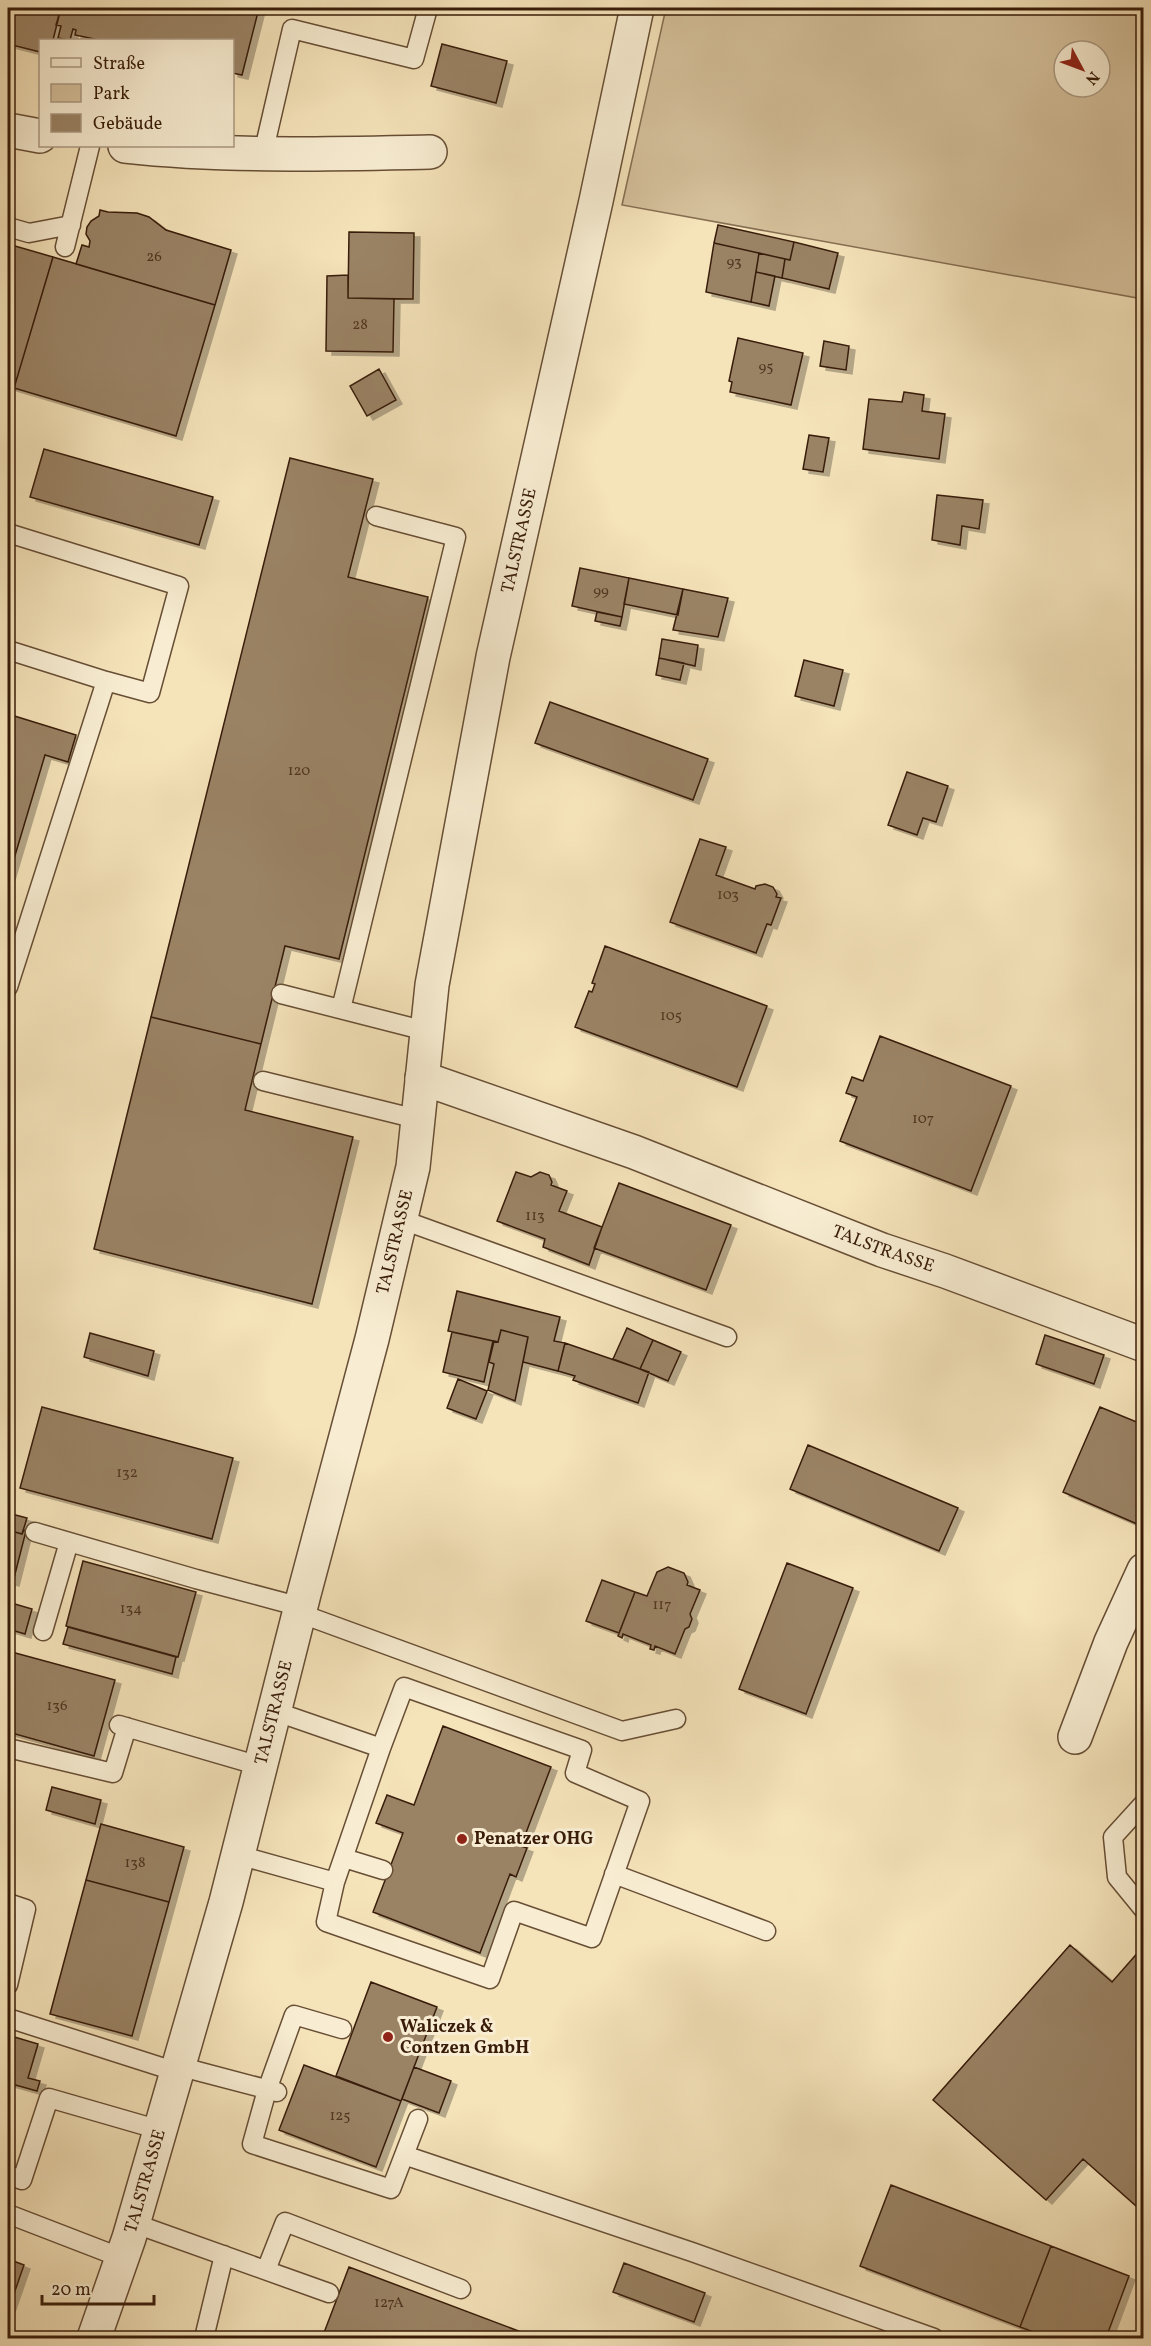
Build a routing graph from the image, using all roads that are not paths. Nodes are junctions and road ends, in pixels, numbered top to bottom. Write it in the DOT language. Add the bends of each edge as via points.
graph roads {
  1 [pos="428,8"];
  2 [pos="637,8"];
  3 [pos="8,129"];
  4 [pos="39,136"];
  5 [pos="90,147"];
  6 [pos="136,147"];
  7 [pos="430,152"];
  8 [pos="263,154"];
  9 [pos="71,225"];
  10 [pos="8,227"];
  11 [pos="65,247"];
  12 [pos="376,516"];
  13 [pos="8,533"];
  14 [pos="8,650"];
  15 [pos="106,681"];
  16 [pos="8,987"];
  17 [pos="281,994"];
  18 [pos="341,1009"];
  19 [pos="426,1031"];
  20 [pos="422,1078"];
  21 [pos="263,1081"];
  22 [pos="417,1119"];
  23 [pos="400,1219"];
  24 [pos="727,1337"];
  25 [pos="1143,1345"];
  26 [pos="35,1532"];
  27 [pos="69,1542"];
  28 [pos="1143,1570"];
  29 [pos="300,1610"];
  30 [pos="44,1631"];
  31 [pos="274,1711"];
  32 [pos="676,1719"];
  33 [pos="1075,1737"];
  34 [pos="8,1748"];
  35 [pos="381,1748"];
  36 [pos="261,1766"];
  37 [pos="1143,1803"];
  38 [pos="238,1855"];
  39 [pos="344,1858"];
  40 [pos="383,1870"];
  41 [pos="615,1874"];
  42 [pos="336,1882"];
  43 [pos="8,1903"];
  44 [pos="1143,1910"];
  45 [pos="766,1931"];
  46 [pos="8,1985"];
  47 [pos="8,2018"];
  48 [pos="342,2029"];
  49 [pos="178,2069"];
  50 [pos="272,2091"];
  51 [pos="418,2119"];
  52 [pos="160,2130"];
  53 [pos="404,2155"];
  54 [pos="8,2175"];
  55 [pos="8,2214"];
  56 [pos="133,2223"];
  57 [pos="224,2255"];
  58 [pos="122,2258"];
  59 [pos="266,2270"];
  60 [pos="460,2289"];
  61 [pos="329,2293"];
  62 [pos="94,2338"];
  63 [pos="204,2338"];
  64 [pos="934,2338"];
  1 -- 8 [label="lane" via="414,59 292,29"];
  2 -- 19 [label="street, TALSTRASSE" via="492,657"];
  3 -- 4 [label="street"];
  5 -- 9 [label="lane"];
  6 -- 8 [label="street"];
  7 -- 8 [label="street"];
  9 -- 10 [label="lane" via="29,233"];
  9 -- 11 [label="lane"];
  12 -- 18 [label="lane" via="456,537"];
  13 -- 15 [label="lane" via="179,586 150,693"];
  14 -- 15 [label="lane"];
  15 -- 16 [label="lane"];
  17 -- 18 [label="lane"];
  18 -- 19 [label="lane"];
  19 -- 20 [label="street, TALSTRASSE"];
  20 -- 22 [label="street, TALSTRASSE"];
  20 -- 25 [label="street, TALSTRASSE" via="634,1152 882,1250"];
  21 -- 22 [label="lane"];
  22 -- 23 [label="street, TALSTRASSE" via="413,1167"];
  23 -- 24 [label="lane"];
  23 -- 29 [label="street, TALSTRASSE"];
  26 -- 27 [label="lane"];
  27 -- 29 [label="lane"];
  27 -- 30 [label="lane"];
  28 -- 33 [label="street"];
  29 -- 31 [label="street, TALSTRASSE"];
  29 -- 32 [label="lane" via="622,1731"];
  31 -- 35 [label="lane"];
  31 -- 36 [label="street, TALSTRASSE"];
  34 -- 36 [label="lane" via="113,1773 123,1726"];
  35 -- 39 [label="lane"];
  35 -- 41 [label="lane" via="404,1687 582,1750 575,1773 640,1801"];
  36 -- 38 [label="street, TALSTRASSE"];
  37 -- 44 [label="lane" via="1113,1837 1117,1877"];
  38 -- 42 [label="lane"];
  38 -- 49 [label="street, TALSTRASSE"];
  39 -- 40 [label="lane"];
  39 -- 42 [label="lane"];
  41 -- 42 [label="lane" via="592,1938 514,1911 490,1979 326,1922"];
  41 -- 45 [label="lane"];
  43 -- 46 [label="lane" via="26,1909"];
  47 -- 49 [label="lane"];
  48 -- 50 [label="lane" via="294,2015"];
  49 -- 50 [label="lane"];
  49 -- 52 [label="street, TALSTRASSE"];
  50 -- 53 [label="lane" via="252,2144 391,2189"];
  51 -- 53 [label="lane"];
  52 -- 54 [label="lane" via="49,2098 22,2180"];
  52 -- 56 [label="street, TALSTRASSE"];
  53 -- 64 [label="lane"];
  55 -- 58 [label="lane"];
  56 -- 57 [label="lane"];
  56 -- 58 [label="street, TALSTRASSE"];
  57 -- 59 [label="lane"];
  57 -- 63 [label="lane"];
  58 -- 62 [label="street, TALSTRASSE"];
  59 -- 60 [label="lane" via="285,2222"];
  59 -- 61 [label="lane"];
}
